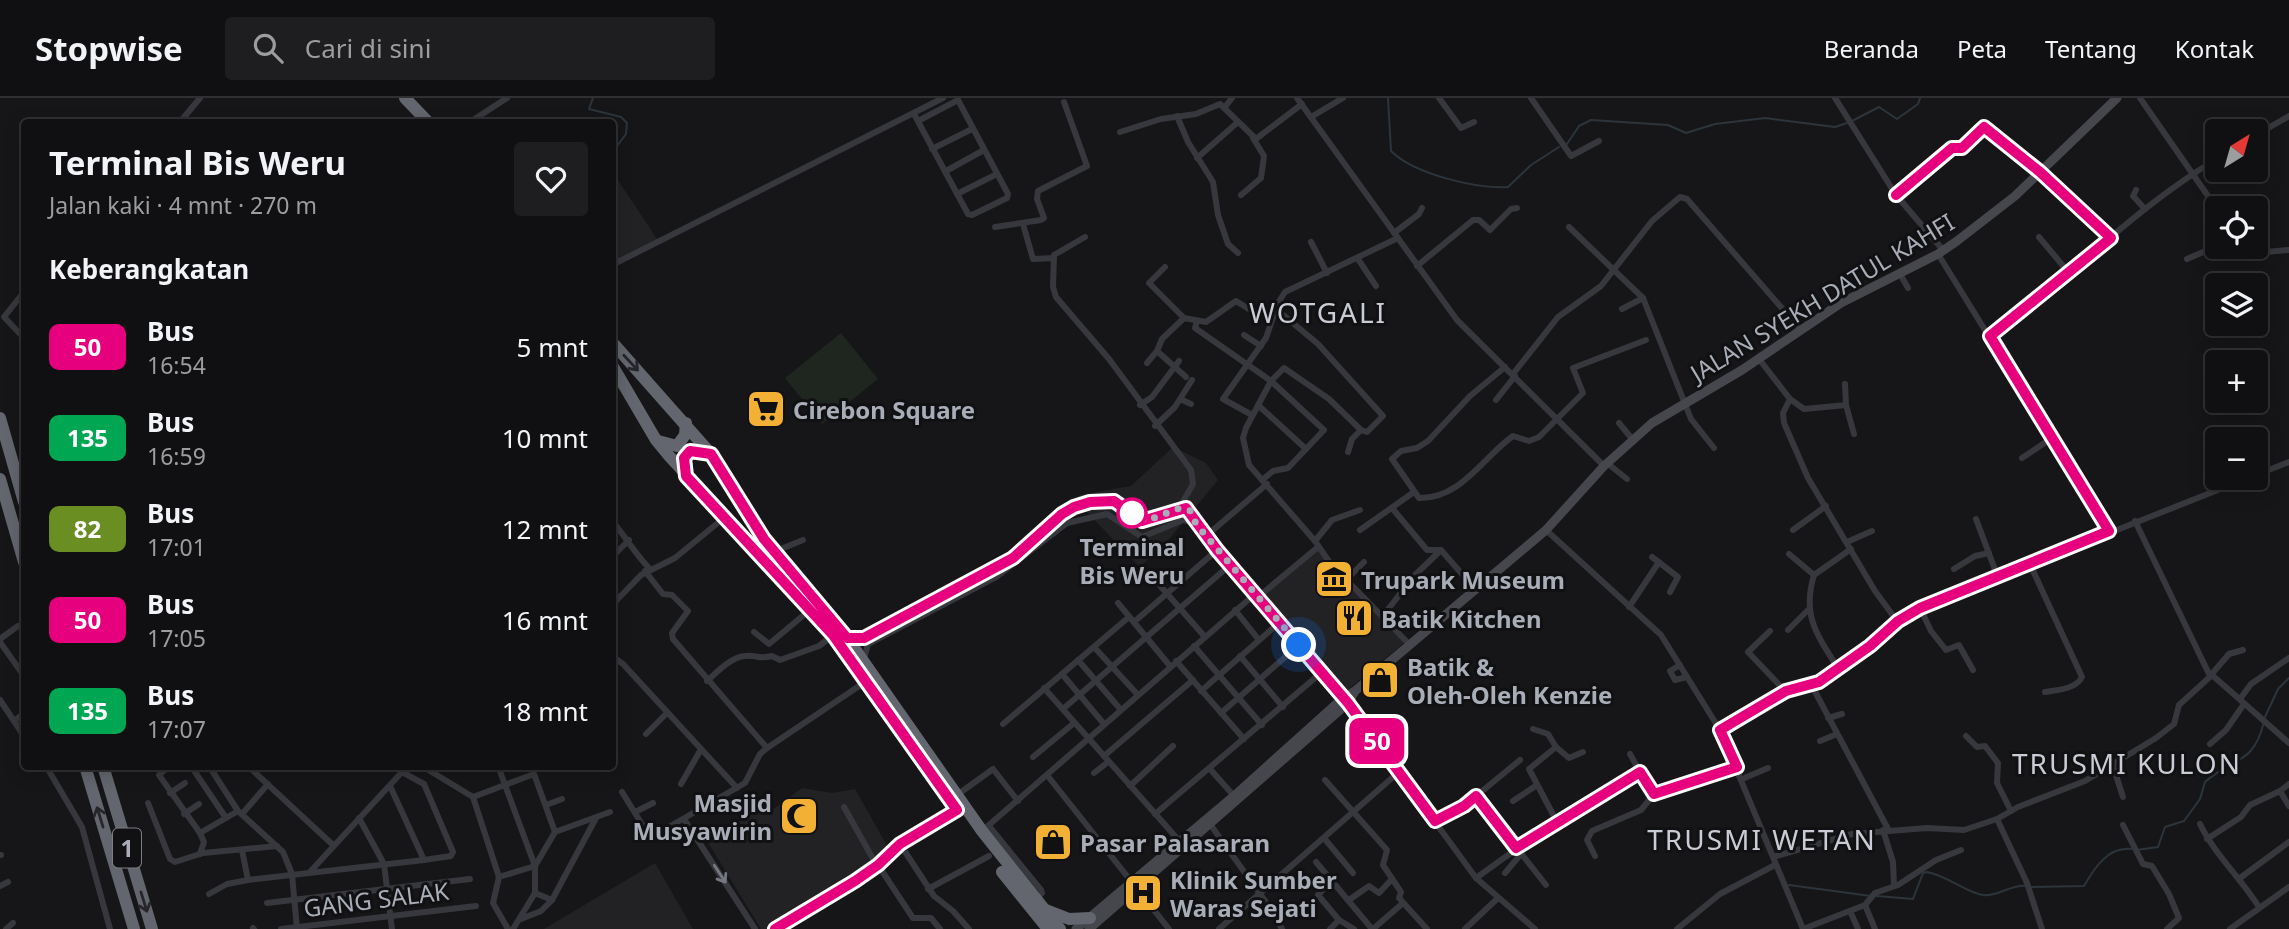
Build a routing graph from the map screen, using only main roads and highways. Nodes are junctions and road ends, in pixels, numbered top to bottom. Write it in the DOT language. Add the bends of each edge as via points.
graph roads {
  1 [pos="405,98"];
  2 [pos="415,98"];
  3 [pos="425,119"];
  4 [pos="434,119"];
  5 [pos="616,346"];
  6 [pos="616,372"];
  7 [pos="0,418"];
  8 [pos="686,423"];
  9 [pos="656,440"];
  10 [pos="711,454"];
  11 [pos="686,476"];
  12 [pos="0,479"];
  13 [pos="21,492"];
  14 [pos="21,552"];
  15 [pos="86,770"];
  16 [pos="104,770"];
  17 [pos="1038,902"];
  18 [pos="1092,925"];
  19 [pos="1045,927"];
  20 [pos="134,929"];
  21 [pos="152,929"];
  22 [pos="1060,929"];
  1 -- 3 [label="highway"];
  2 -- 4 [label="highway"];
  5 -- 8 [label="highway, one-way"];
  6 -- 9 [label="highway"];
  7 -- 13 [label="highway"];
  8 -- 9 [label="highway" via="677,446"];
  8 -- 10 [label="highway"];
  9 -- 11 [label="highway"];
  10 -- 11 [label="highway" via="693,450 686,454"];
  10 -- 17 [label="highway" via="774,552 847,638"];
  11 -- 19 [label="highway" via="833,635 989,856"];
  12 -- 14 [label="highway"];
  20 -- 15 [label="highway, 1, one-way"];
  16 -- 21 [label="highway, 1, one-way"];
  17 -- 18 [label="highway" via="1051,913"];
  17 -- 22 [label="highway"];
}
